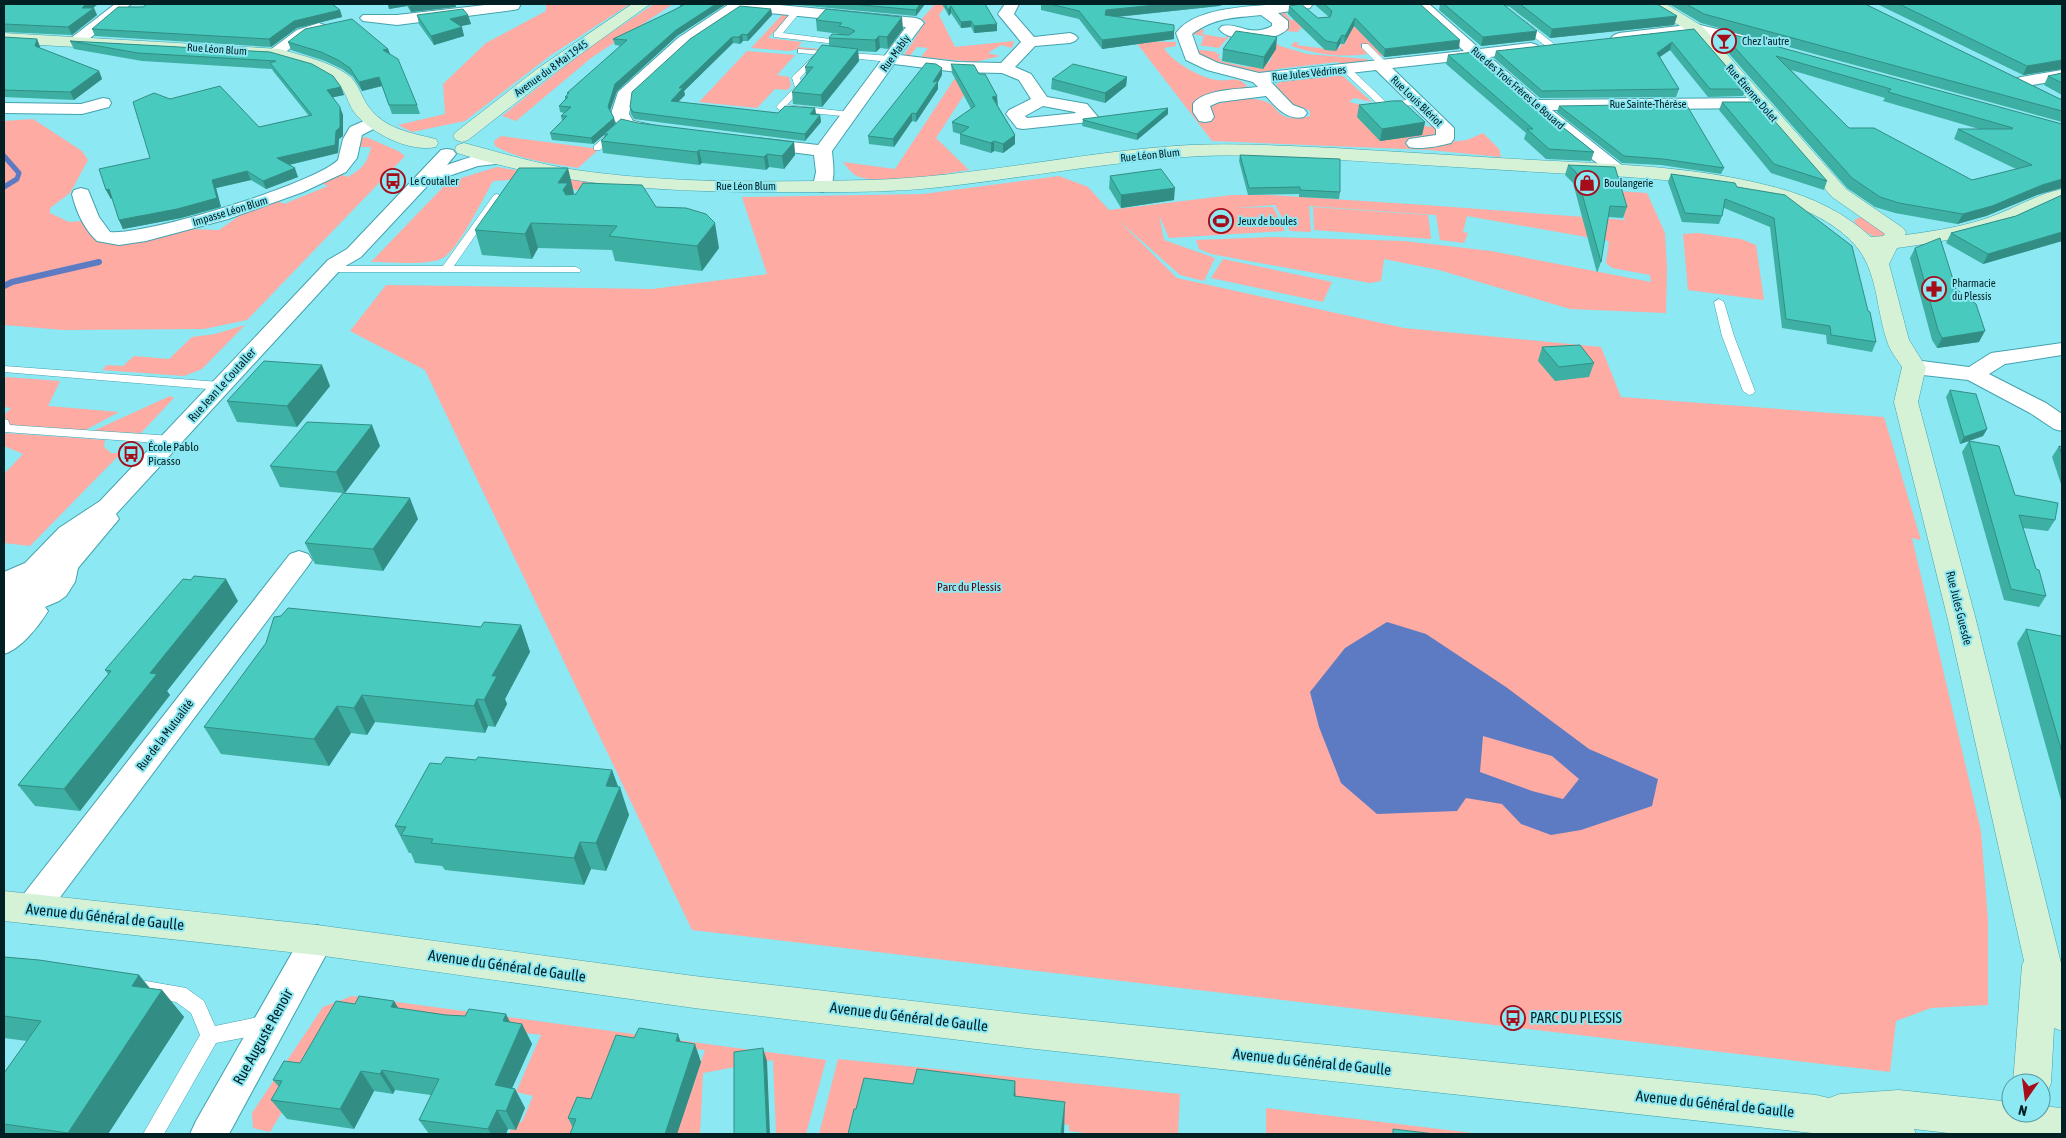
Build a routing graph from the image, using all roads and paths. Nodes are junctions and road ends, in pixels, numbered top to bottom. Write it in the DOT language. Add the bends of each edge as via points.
graph roads {
  1 [pos="124,4"];
  2 [pos="642,4"];
  3 [pos="1012,4"];
  4 [pos="1420,4"];
  5 [pos="1655,4"];
  6 [pos="737,5"];
  7 [pos="513,6"];
  8 [pos="1308,8"];
  9 [pos="1264,10"];
  10 [pos="367,11"];
  11 [pos="797,11"];
  12 [pos="1515,18"];
  13 [pos="1206,19"];
  14 [pos="349,23"];
  15 [pos="330,27"];
  16 [pos="1696,28"];
  17 [pos="4,38"];
  18 [pos="1070,38"];
  19 [pos="1606,39"];
  20 [pos="77,41"];
  21 [pos="1030,42"];
  22 [pos="850,43"];
  23 [pos="1558,45"];
  24 [pos="1365,46"];
  25 [pos="1768,46"];
  26 [pos="801,51"];
  27 [pos="274,53"];
  28 [pos="1479,54"];
  29 [pos="890,59"];
  30 [pos="813,60"];
  31 [pos="1382,65"];
  32 [pos="1005,68"];
  33 [pos="1346,69"];
  34 [pos="2003,73"];
  35 [pos="2062,75"];
  36 [pos="2020,82"];
  37 [pos="1264,84"];
  38 [pos="2046,94"];
  39 [pos="1041,101"];
  40 [pos="1418,102"];
  41 [pos="103,103"];
  42 [pos="1761,103"];
  43 [pos="1535,105"];
  44 [pos="4,108"];
  45 [pos="1298,113"];
  46 [pos="850,115"];
  47 [pos="1205,117"];
  48 [pos="373,122"];
  49 [pos="626,125"];
  50 [pos="670,133"];
  51 [pos="746,142"];
  52 [pos="1415,143"];
  53 [pos="446,147"];
  54 [pos="597,148"];
  55 [pos="823,151"];
  56 [pos="498,159"];
  57 [pos="1618,171"];
  58 [pos="421,180"];
  59 [pos="822,186"];
  60 [pos="1839,193"];
  61 [pos="81,194"];
  62 [pos="2062,195"];
  63 [pos="497,197"];
  64 [pos="1857,206"];
  65 [pos="1810,207"];
  66 [pos="1833,217"];
  67 [pos="1861,239"];
  68 [pos="1891,243"];
  69 [pos="1879,263"];
  70 [pos="333,267"];
  71 [pos="446,270"];
  72 [pos="576,270"];
  73 [pos="1719,302"];
  74 [pos="2062,349"];
  75 [pos="1914,367"];
  76 [pos="4,369"];
  77 [pos="1973,374"];
  78 [pos="220,386"];
  79 [pos="1749,391"];
  80 [pos="4,423"];
  81 [pos="2062,424"];
  82 [pos="172,440"];
  83 [pos="109,507"];
  84 [pos="299,560"];
  85 [pos="53,567"];
  86 [pos="11,603"];
  87 [pos="4,644"];
  88 [pos="18,908"];
  89 [pos="317,940"];
  90 [pos="2041,958"];
  91 [pos="131,987"];
  92 [pos="2062,1014"];
  93 [pos="271,1023"];
  94 [pos="210,1036"];
  95 [pos="2033,1073"];
  96 [pos="1816,1114"];
  97 [pos="2001,1118"];
  98 [pos="152,1134"];
  99 [pos="209,1134"];
  100 [pos="1896,1134"];
  1 -- 20 [label="street"];
  2 -- 53 [label="street, Avenue du 8 Mai 1945" via="543,73"];
  3 -- 21 [label="street" via="1006,14"];
  4 -- 28 [label="street, Rue des Trois Frères Le Bouard"];
  5 -- 16 [label="street, Rue Étienne Dolet"];
  6 -- 11 [label="street, Rue Mably"];
  6 -- 49 [label="street" via="684,41 624,96 620,114"];
  7 -- 10 [label="street" via="397,20"];
  8 -- 9 [label="street, Rue Jules Védrines"];
  9 -- 13 [label="street, Rue Jules Védrines"];
  9 -- 13 [label="street" via="1280,21 1280,28 1254,36 1235,33"];
  10 -- 14 [label="street"];
  11 -- 22 [label="lane" via="776,35"];
  11 -- 29 [label="street, Rue Mably" via="916,23"];
  12 -- 23 [label="lane"];
  13 -- 37 [label="street, Rue Jules Védrines" via="1184,33 1192,57"];
  15 -- 27 [label="street" via="302,33"];
  16 -- 19 [label="street"];
  16 -- 25 [label="street"];
  16 -- 42 [label="street, Rue Étienne Dolet"];
  17 -- 20 [label="street, Rue Léon Blum"];
  18 -- 21 [label="street"];
  20 -- 27 [label="street, Rue Léon Blum"];
  21 -- 32 [label="street"];
  23 -- 28 [label="street, Rue Jules Védrines"];
  24 -- 31 [label="lane"];
  26 -- 29 [label="lane"];
  27 -- 48 [label="street, Rue Léon Blum" via="313,64 343,80"];
  28 -- 31 [label="street, Rue Jules Védrines"];
  28 -- 43 [label="street, Rue des Trois Frères Le Bouard"];
  29 -- 32 [label="street" via="957,67"];
  29 -- 46 [label="street, Rue Mably"];
  30 -- 46 [label="lane" via="796,78 799,87 780,107"];
  31 -- 33 [label="street, Rue Jules Védrines"];
  31 -- 40 [label="street, Rue Louis Blériot"];
  32 -- 39 [label="street" via="1025,77"];
  33 -- 37 [label="street, Rue Jules Védrines"];
  33 -- 40 [label="lane" via="1384,105"];
  34 -- 36 [label="street"];
  35 -- 36 [label="street"];
  36 -- 38 [label="street"];
  37 -- 45 [label="street" via="1288,109"];
  37 -- 47 [label="street" via="1201,104"];
  40 -- 52 [label="street, Rue Louis Blériot" via="1445,128 1445,139"];
  41 -- 44 [label="street" via="82,109"];
  42 -- 43 [label="street, Rue Sainte-Thérèse"];
  42 -- 60 [label="street, Rue Étienne Dolet"];
  43 -- 57 [label="street, Rue des Trois Frères Le Bouard"];
  46 -- 55 [label="street, Rue Mably"];
  48 -- 53 [label="street, Rue Léon Blum" via="406,139"];
  48 -- 61 [label="street, Impasse Léon Blum" via="351,138 350,156 340,168 322,178 262,202 139,236 114,240 104,237 84,208"];
  49 -- 50 [label="street"];
  49 -- 54 [label="lane"];
  51 -- 55 [label="street"];
  53 -- 56 [label="street, Rue Léon Blum"];
  53 -- 58 [label="street, Rue Jean Le Coutaller"];
  53 -- 70 [label="street, Rue Jean Le Coutaller" via="335,253"];
  55 -- 59 [label="street" via="825,172"];
  56 -- 58 [label="street" via="476,161"];
  56 -- 59 [label="street, Rue Léon Blum" via="600,185"];
  57 -- 59 [label="street, Rue Léon Blum" via="1257,149 1186,151 929,182"];
  57 -- 65 [label="street, Rue Léon Blum" via="1721,182 1764,191"];
  58 -- 70 [label="street, Rue Jean Le Coutaller" via="354,253"];
  60 -- 64 [label="street, Rue Étienne Dolet"];
  60 -- 65 [label="street"];
  62 -- 68 [label="street" via="2004,219 1938,237"];
  63 -- 71 [label="lane"];
  64 -- 66 [label="street"];
  64 -- 68 [label="street, Rue Étienne Dolet" via="1896,232"];
  65 -- 66 [label="street, Rue Léon Blum"];
  66 -- 67 [label="street, Rue Léon Blum"];
  67 -- 68 [label="street"];
  67 -- 69 [label="street, Rue Léon Blum"];
  68 -- 69 [label="street"];
  69 -- 75 [label="street" via="1899,344"];
  70 -- 71 [label="lane"];
  70 -- 78 [label="street, Rue Jean Le Coutaller"];
  71 -- 72 [label="lane"];
  73 -- 79 [label="lane"];
  74 -- 77 [label="street" via="1999,358"];
  75 -- 77 [label="street"];
  75 -- 90 [label="street, Rue Jules Guesde" via="1906,402 1962,620"];
  76 -- 78 [label="lane"];
  77 -- 81 [label="street"];
  78 -- 82 [label="street, Rue Jean Le Coutaller"];
  80 -- 82 [label="lane" via="5,428"];
  82 -- 83 [label="street, Rue Jean Le Coutaller"];
  83 -- 85 [label="street, Rue Jean Le Coutaller" via="68,534"];
  83 -- 85 [label="street, Rue Jean Le Coutaller" via="109,515 65,565"];
  84 -- 88 [label="street, Rue de la Mutualité"];
  85 -- 86 [label="street, Rue Jean Le Coutaller"];
  86 -- 87 [label="street, Rue Jean Le Coutaller"];
  88 -- 89 [label="street, Avenue du Général de Gaulle"];
  89 -- 93 [label="street, Rue Auguste Renoir"];
  89 -- 96 [label="street, Avenue du Général de Gaulle" via="775,1002 1335,1065"];
  90 -- 92 [label="street, Rue Jules Guesde"];
  90 -- 95 [label="street, Rue Jules Guesde"];
  91 -- 94 [label="lane" via="180,994 198,1007"];
  93 -- 94 [label="lane"];
  93 -- 99 [label="street, Rue Auguste Renoir"];
  94 -- 98 [label="lane"];
  96 -- 97 [label="street, Avenue du Général de Gaulle" via="1899,1109"];
  96 -- 100 [label="street, Avenue du Général de Gaulle"];
}
